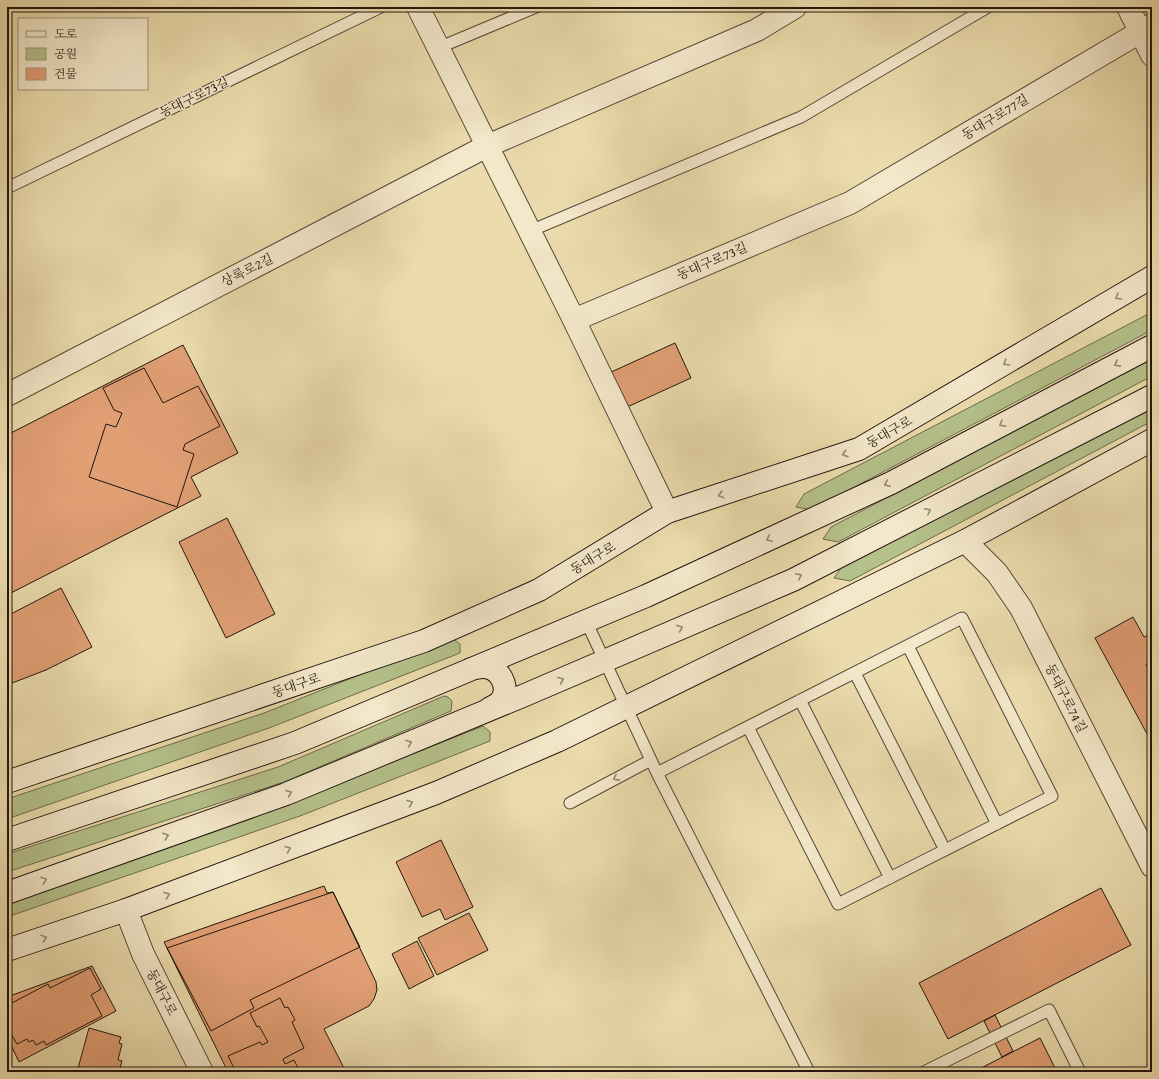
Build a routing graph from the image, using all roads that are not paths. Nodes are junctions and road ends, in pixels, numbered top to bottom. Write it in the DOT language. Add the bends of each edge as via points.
graph roads {
  1 [pos="381,7"];
  2 [pos="418,7"];
  3 [pos="536,7"];
  4 [pos="795,7"];
  5 [pos="988,7"];
  6 [pos="1128,7"];
  7 [pos="1146,28"];
  8 [pos="438,48"];
  9 [pos="1152,55"];
  10 [pos="487,146"];
  11 [pos="7,188"];
  12 [pos="850,203"];
  13 [pos="530,231"];
  14 [pos="1152,277"];
  15 [pos="574,320"];
  16 [pos="1152,346"];
  17 [pos="7,395"];
  18 [pos="1152,396"];
  19 [pos="1152,440"];
  20 [pos="668,512"];
  21 [pos="965,540"];
  22 [pos="586,621"];
  23 [pos="908,646"];
  24 [pos="604,661"];
  25 [pos="467,670"];
  26 [pos="855,673"];
  27 [pos="800,700"];
  28 [pos="626,707"];
  29 [pos="481,714"];
  30 [pos="748,726"];
  31 [pos="651,760"];
  32 [pos="657,773"];
  33 [pos="7,782"];
  34 [pos="570,803"];
  35 [pos="997,824"];
  36 [pos="7,840"];
  37 [pos="945,850"];
  38 [pos="1152,866"];
  39 [pos="890,878"];
  40 [pos="7,893"];
  41 [pos="126,910"];
  42 [pos="7,950"];
  43 [pos="937,1069"];
  44 [pos="202,1072"];
  45 [pos="809,1072"];
  46 [pos="924,1072"];
  47 [pos="1080,1072"];
  1 -- 11 [label="lane, 동대구로73길"];
  2 -- 8 [label="main road"];
  3 -- 8 [label="lane"];
  4 -- 10 [label="main road" via="757,30"];
  5 -- 13 [label="lane" via="801,117"];
  6 -- 7 [label="main road"];
  7 -- 9 [label="main road"];
  7 -- 12 [label="main road, 동대구로77길"];
  8 -- 10 [label="main road"];
  10 -- 13 [label="main road"];
  10 -- 17 [label="main road, 상록로2길"];
  12 -- 15 [label="main road, 동대구로73길"];
  13 -- 15 [label="main road"];
  14 -- 20 [label="main road, 동대구로, one-way" via="859,449"];
  15 -- 20 [label="main road"];
  16 -- 22 [label="main road, one-way" via="891,483"];
  24 -- 18 [label="main road, one-way" via="793,580"];
  19 -- 21 [label="main road"];
  20 -- 33 [label="main road, 동대구로" via="539,590 424,641"];
  21 -- 28 [label="main road"];
  21 -- 38 [label="main road, 동대구로74길" via="997,573 1021,608"];
  22 -- 24 [label="lane"];
  22 -- 25 [label="main road"];
  23 -- 26 [label="lane"];
  23 -- 35 [label="lane"];
  23 -- 35 [label="lane" via="962,618 1052,796"];
  24 -- 28 [label="lane"];
  29 -- 24 [label="main road, one-way"];
  25 -- 29 [label="main road" via="491,668 498,673 504,683 500,703"];
  25 -- 36 [label="main road" via="295,743"];
  26 -- 27 [label="lane"];
  26 -- 37 [label="lane"];
  27 -- 30 [label="lane"];
  27 -- 39 [label="lane"];
  28 -- 31 [label="lane"];
  41 -- 28 [label="main road, one-way" via="436,792 557,741"];
  40 -- 29 [label="main road, one-way" via="286,794"];
  30 -- 32 [label="lane"];
  30 -- 39 [label="lane" via="838,904"];
  31 -- 32 [label="lane"];
  31 -- 34 [label="lane, one-way"];
  32 -- 45 [label="lane"];
  35 -- 37 [label="lane"];
  37 -- 39 [label="lane"];
  42 -- 41 [label="main road, one-way"];
  41 -- 44 [label="main road, 동대구로" via="143,954"];
  43 -- 46 [label="lane"];
  43 -- 47 [label="lane" via="1049,1010"];
}
